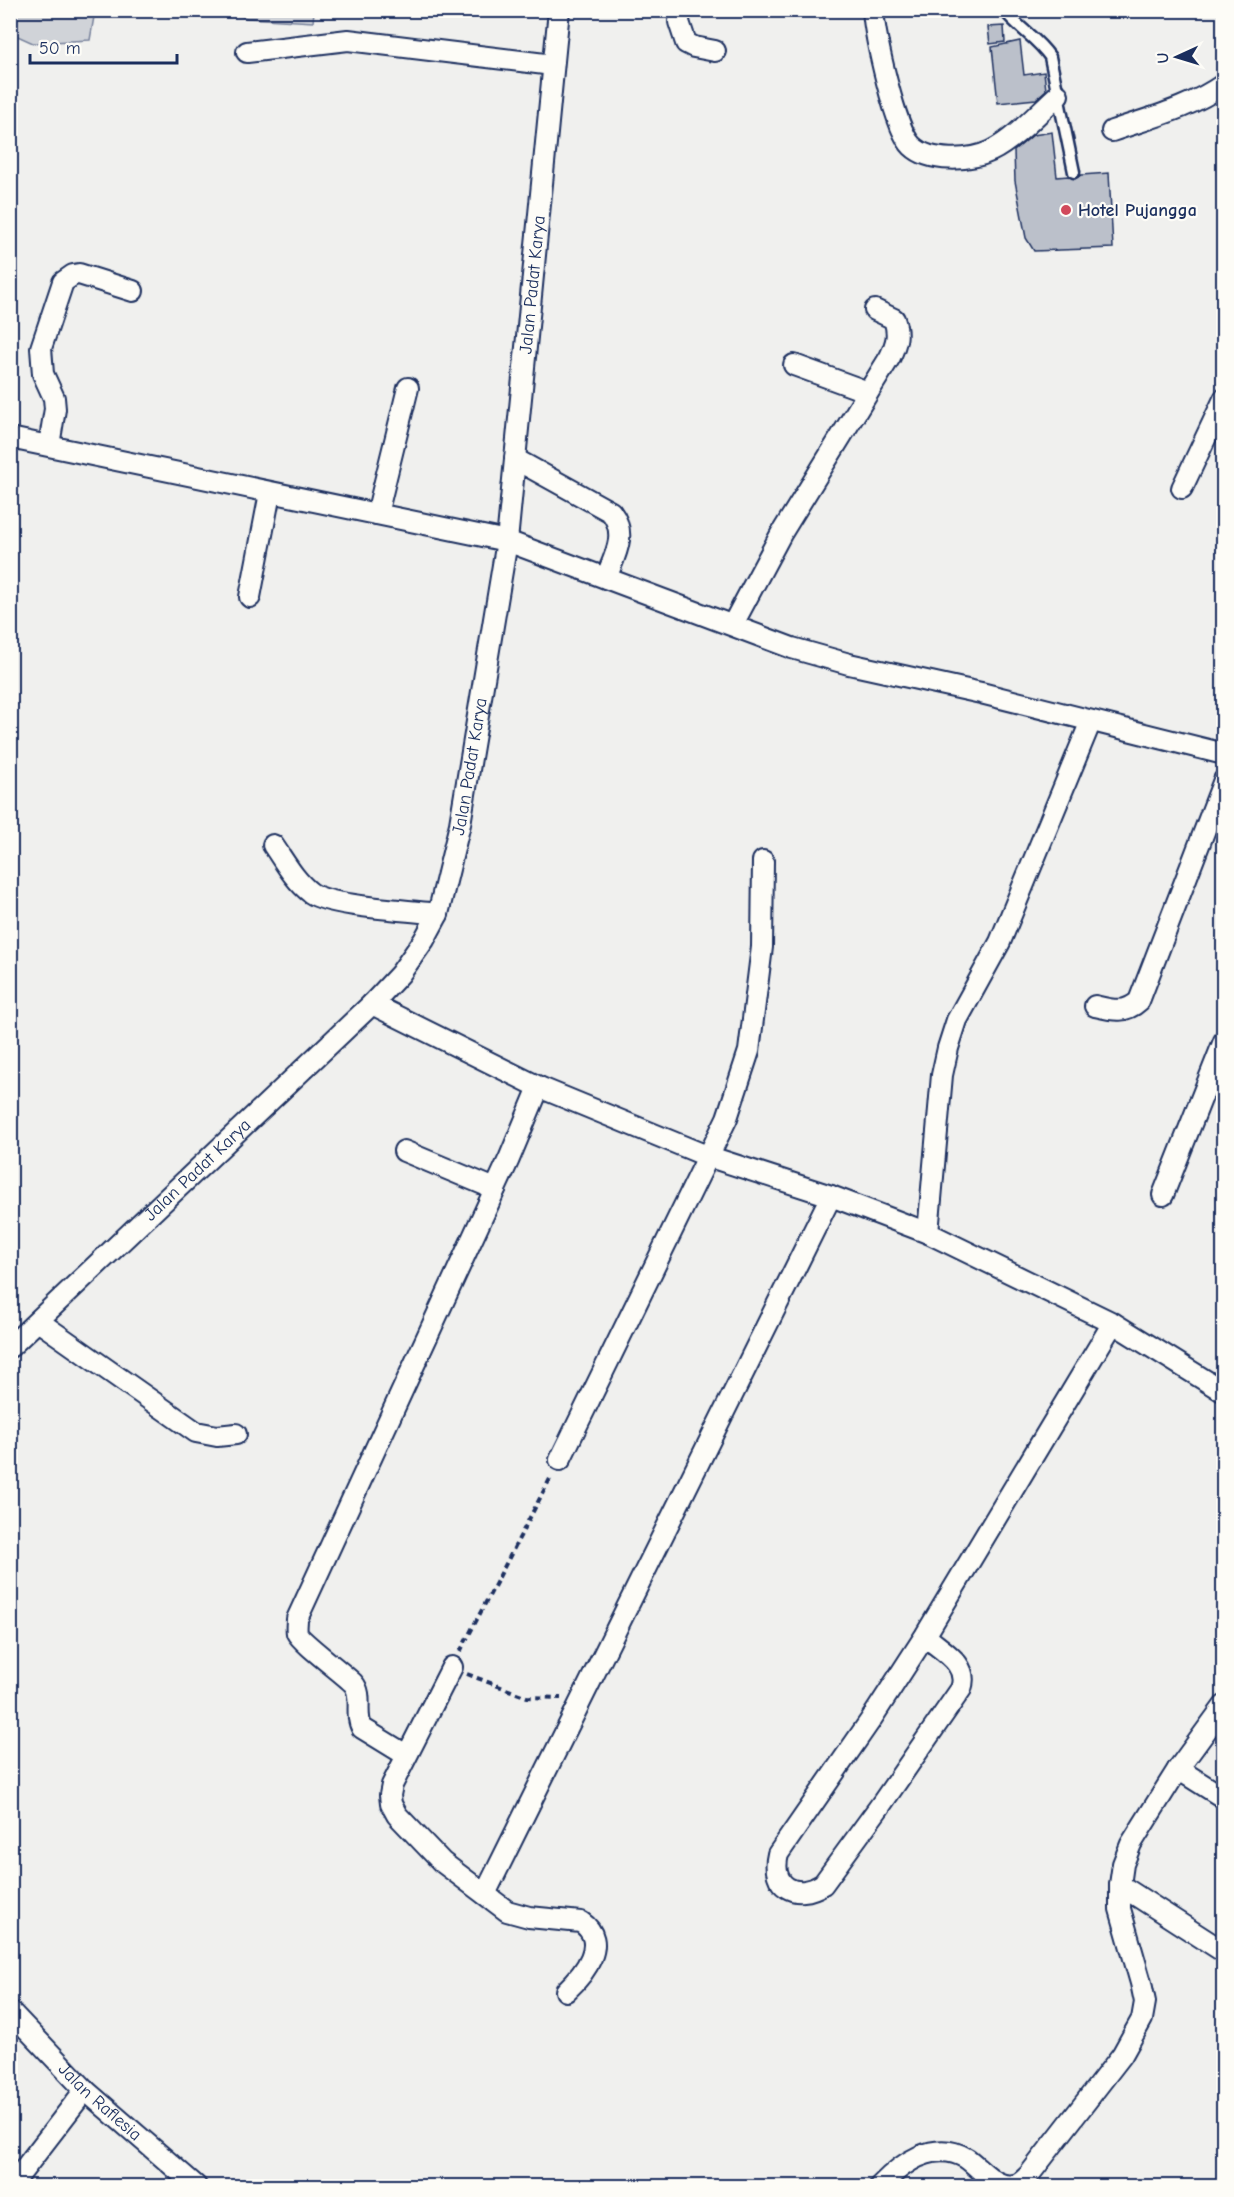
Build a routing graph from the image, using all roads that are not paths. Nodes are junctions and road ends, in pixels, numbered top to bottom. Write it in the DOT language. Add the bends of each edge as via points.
graph roads {
  1 [pos="559,10"];
  2 [pos="680,10"];
  3 [pos="873,10"];
  4 [pos="1004,10"];
  5 [pos="715,51"];
  6 [pos="247,52"];
  7 [pos="553,65"];
  8 [pos="1224,84"];
  9 [pos="1058,95"];
  10 [pos="1112,130"];
  11 [pos="1074,172"];
  12 [pos="133,291"];
  13 [pos="875,310"];
  14 [pos="794,365"];
  15 [pos="408,388"];
  16 [pos="868,392"];
  17 [pos="1224,399"];
  18 [pos="10,438"];
  19 [pos="49,445"];
  20 [pos="515,459"];
  21 [pos="1182,488"];
  22 [pos="270,492"];
  23 [pos="377,514"];
  24 [pos="507,542"];
  25 [pos="606,578"];
  26 [pos="250,597"];
  27 [pos="733,624"];
  28 [pos="1091,722"];
  29 [pos="1224,754"];
  30 [pos="1224,780"];
  31 [pos="273,845"];
  32 [pos="763,861"];
  33 [pos="438,914"];
  34 [pos="372,1004"];
  35 [pos="1095,1006"];
  36 [pos="1224,1041"];
  37 [pos="1216,1083"];
  38 [pos="539,1087"];
  39 [pos="404,1151"];
  40 [pos="707,1156"];
  41 [pos="495,1189"];
  42 [pos="1163,1195"];
  43 [pos="831,1196"];
  44 [pos="928,1233"];
  45 [pos="38,1321"];
  46 [pos="1113,1323"];
  47 [pos="10,1347"];
  48 [pos="1224,1392"];
  49 [pos="236,1434"];
  50 [pos="560,1460"];
  51 [pos="925,1636"];
  52 [pos="452,1667"];
  53 [pos="1224,1706"];
  54 [pos="406,1755"];
  55 [pos="1178,1769"];
  56 [pos="1224,1798"];
  57 [pos="1120,1886"];
  58 [pos="485,1894"];
  59 [pos="1224,1952"];
  60 [pos="566,1991"];
  61 [pos="10,2011"];
  62 [pos="85,2090"];
  63 [pos="1008,2186"];
  64 [pos="11,2187"];
  65 [pos="196,2187"];
  66 [pos="880,2187"];
  1 -- 7 [label="street, Jalan Padat Karya"];
  2 -- 5 [label="street" via="679,22 686,42"];
  3 -- 9 [label="street" via="884,72 903,132 912,146 928,155 959,158 992,151"];
  4 -- 9 [label="lane" via="1050,57"];
  6 -- 7 [label="street" via="348,40"];
  7 -- 20 [label="street, Jalan Padat Karya"];
  8 -- 10 [label="street" via="1190,105"];
  9 -- 11 [label="lane"];
  12 -- 19 [label="street" via="79,274 63,282 41,348 43,374 55,410"];
  13 -- 16 [label="street" via="894,319 897,341"];
  14 -- 16 [label="street"];
  15 -- 23 [label="street"];
  16 -- 27 [label="street" via="781,534"];
  17 -- 21 [label="street"];
  18 -- 19 [label="street"];
  19 -- 22 [label="street"];
  20 -- 24 [label="street, Jalan Padat Karya"];
  20 -- 25 [label="street" via="617,519 621,539"];
  22 -- 23 [label="street"];
  22 -- 26 [label="street"];
  23 -- 24 [label="street"];
  24 -- 25 [label="street"];
  24 -- 33 [label="street, Jalan Padat Karya" via="460,824"];
  25 -- 27 [label="street"];
  27 -- 28 [label="street" via="792,648 849,664"];
  28 -- 29 [label="street"];
  28 -- 44 [label="street" via="1000,942 957,1020 948,1048 942,1075"];
  30 -- 35 [label="street" via="1139,1001 1120,1011"];
  31 -- 33 [label="street" via="312,894 354,904"];
  32 -- 40 [label="street" via="762,947 749,1052 727,1118"];
  33 -- 34 [label="street, Jalan Padat Karya" via="400,974"];
  34 -- 38 [label="street"];
  34 -- 45 [label="street, Jalan Padat Karya"];
  36 -- 37 [label="street"];
  37 -- 42 [label="street"];
  38 -- 40 [label="street"];
  38 -- 41 [label="street"];
  39 -- 41 [label="street"];
  40 -- 43 [label="street"];
  40 -- 50 [label="street"];
  41 -- 54 [label="street" via="297,1619 297,1634 356,1687 362,1728"];
  43 -- 44 [label="street"];
  43 -- 58 [label="street"];
  44 -- 46 [label="street"];
  45 -- 47 [label="street, Jalan Padat Karya"];
  45 -- 49 [label="street" via="196,1432"];
  46 -- 48 [label="street"];
  46 -- 51 [label="street"];
  51 -- 51 [label="street" via="778,1854 778,1877 785,1887 804,1891 823,1884 961,1689 964,1676 960,1665"];
  52 -- 54 [label="street"];
  53 -- 55 [label="street"];
  54 -- 58 [label="street" via="390,1795 394,1810 442,1862"];
  55 -- 56 [label="street"];
  55 -- 57 [label="street" via="1131,1844"];
  57 -- 59 [label="street"];
  57 -- 63 [label="street" via="1120,1910 1142,1983 1142,2019 1122,2055 1029,2175"];
  58 -- 60 [label="street" via="507,1911 587,1926 593,1954 582,1976"];
  61 -- 62 [label="street, Jalan Raflesia"];
  62 -- 64 [label="street"];
  62 -- 65 [label="street, Jalan Raflesia"];
  63 -- 66 [label="street" via="996,2182 964,2157 933,2152 910,2159"];
}
